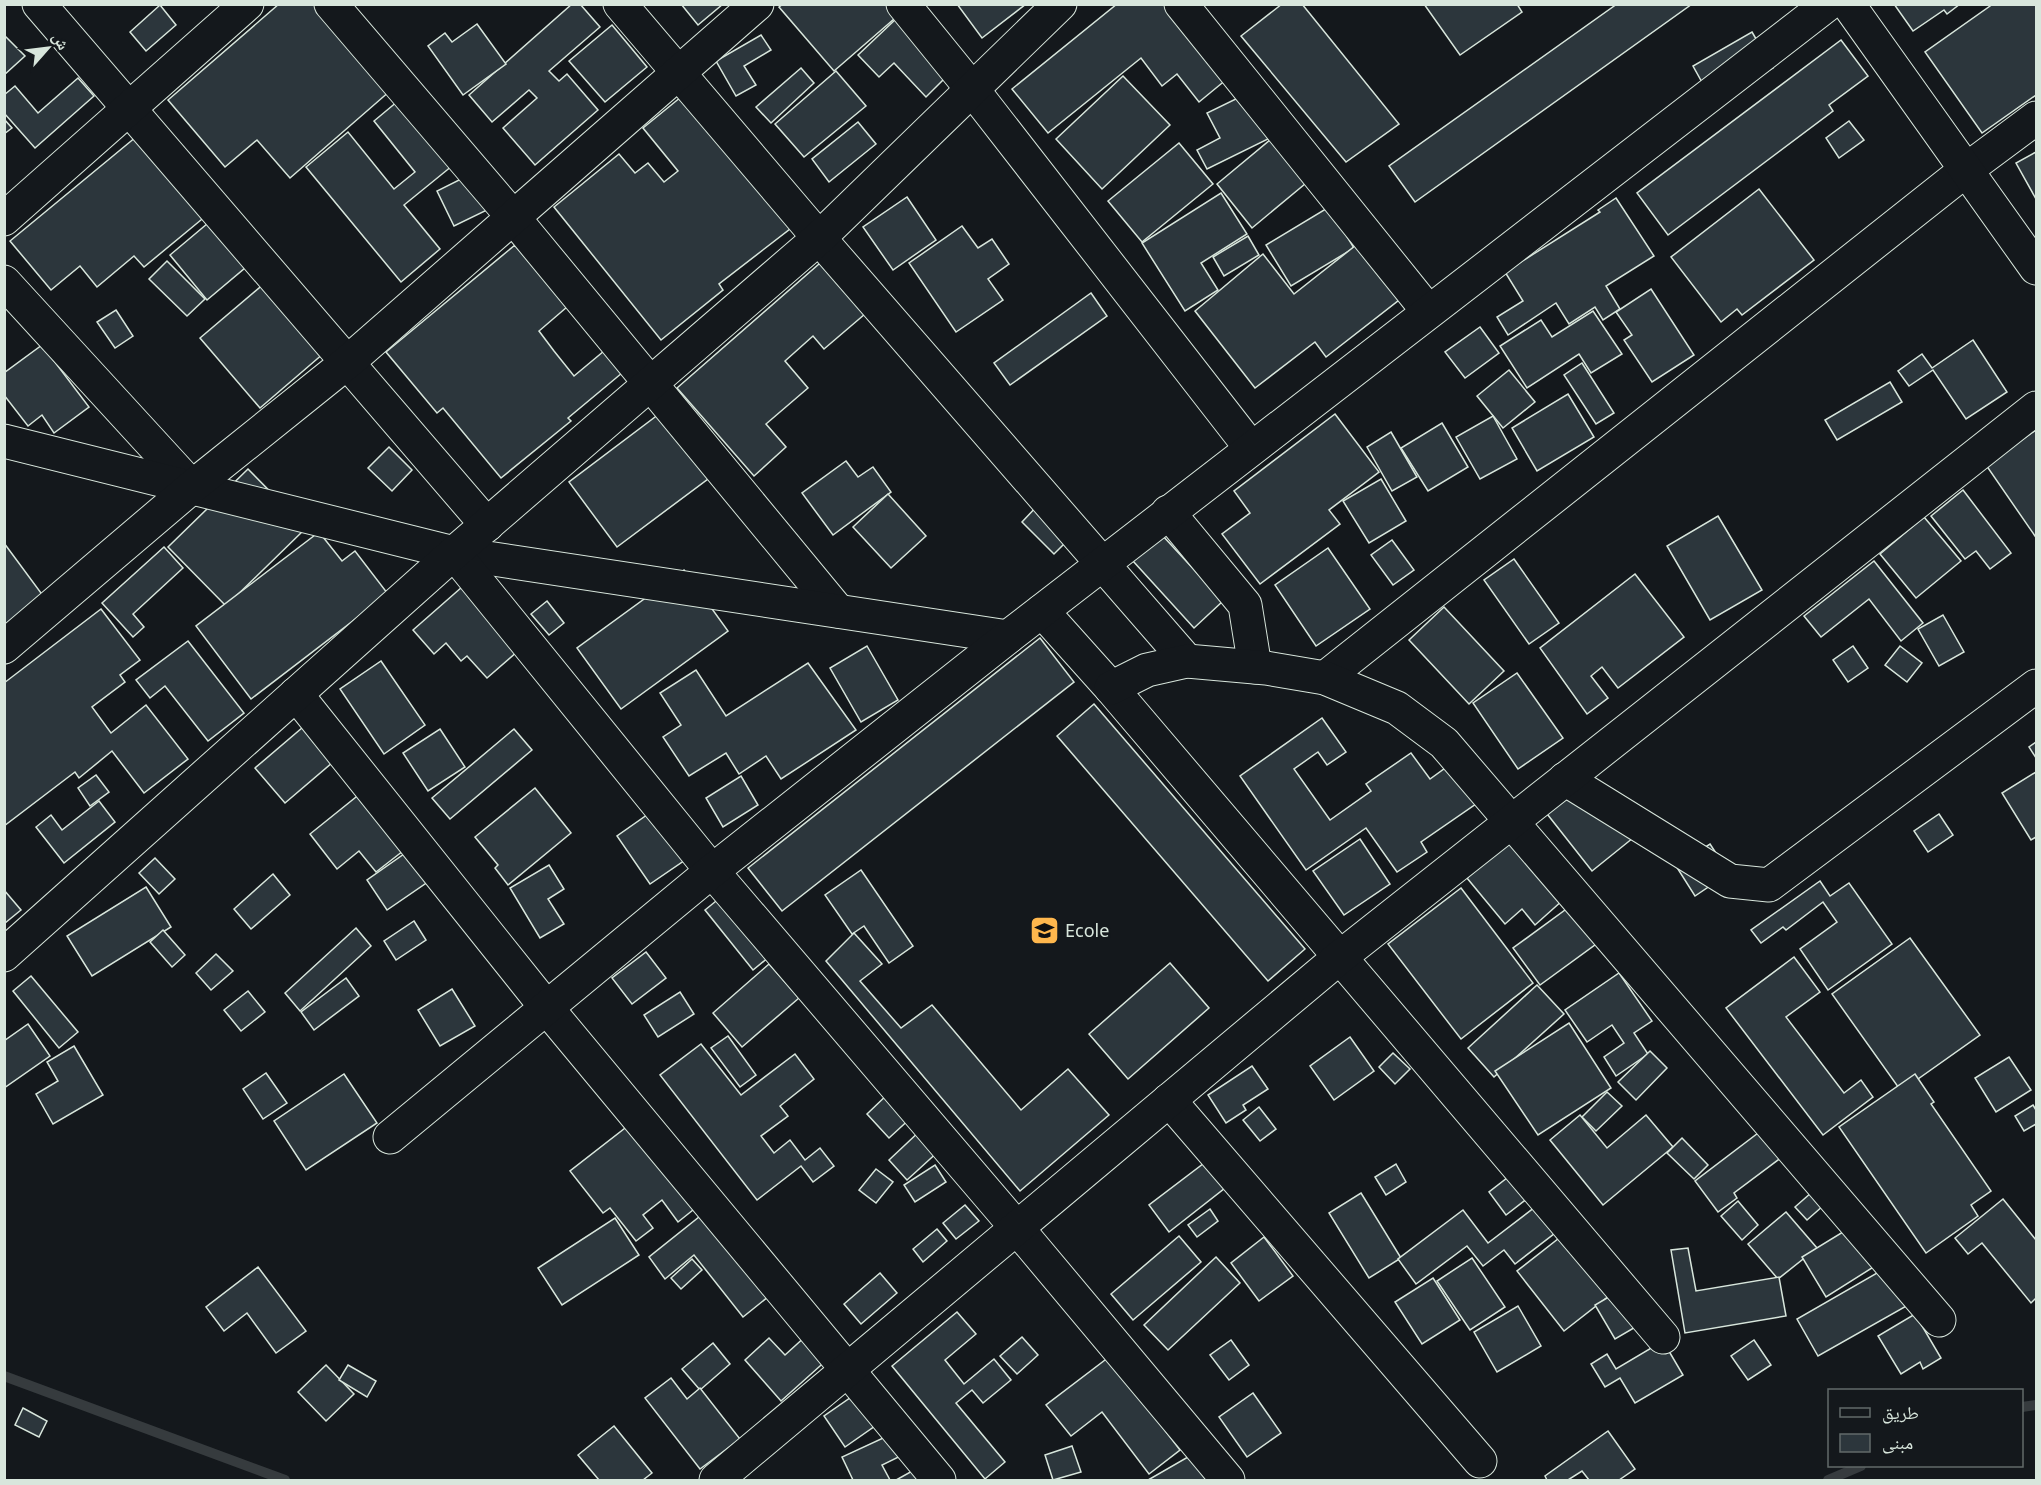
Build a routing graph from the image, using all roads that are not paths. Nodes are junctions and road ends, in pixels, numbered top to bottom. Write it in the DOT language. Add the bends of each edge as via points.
graph roads {
  1 [pos="39,4"];
  2 [pos="247,4"];
  3 [pos="331,4"];
  4 [pos="620,4"];
  5 [pos="757,4"];
  6 [pos="903,4"];
  7 [pos="1060,4"];
  8 [pos="1181,4"];
  9 [pos="1828,4"];
  10 [pos="1848,4"];
  11 [pos="679,73"];
  12 [pos="972,89"];
  13 [pos="130,108"];
  14 [pos="2037,118"];
  15 [pos="1966,170"];
  16 [pos="513,217"];
  17 [pos="4,219"];
  18 [pos="819,238"];
  19 [pos="2037,268"];
  20 [pos="4,282"];
  21 [pos="1428,311"];
  22 [pos="349,361"];
  23 [pos="651,383"];
  24 [pos="2037,408"];
  25 [pos="4,441"];
  26 [pos="1251,448"];
  27 [pos="192,487"];
  28 [pos="1168,512"];
  29 [pos="487,525"];
  30 [pos="454,553"];
  31 [pos="1103,563"];
  32 [pos="838,611"];
  33 [pos="1042,611"];
  34 [pos="1008,637"];
  35 [pos="4,647"];
  36 [pos="1188,661"];
  37 [pos="1255,667"];
  38 [pos="1325,678"];
  39 [pos="2037,686"];
  40 [pos="1111,688"];
  41 [pos="296,694"];
  42 [pos="1565,779"];
  43 [pos="1513,820"];
  44 [pos="712,871"];
  45 [pos="4,955"];
  46 [pos="1340,957"];
  47 [pos="546,1007"];
  48 [pos="1169,1100"];
  49 [pos="390,1137"];
  50 [pos="1017,1228"];
  51 [pos="1939,1320"];
  52 [pos="1663,1337"];
  53 [pos="848,1370"];
  54 [pos="1480,1461"];
  55 [pos="716,1480"];
  56 [pos="939,1480"];
  57 [pos="1228,1480"];
  1 -- 13 [label="street"];
  2 -- 13 [label="street"];
  3 -- 16 [label="street"];
  4 -- 11 [label="street"];
  5 -- 11 [label="street"];
  6 -- 12 [label="street"];
  7 -- 12 [label="street"];
  8 -- 21 [label="street"];
  9 -- 21 [label="street"];
  10 -- 15 [label="street"];
  11 -- 16 [label="street"];
  11 -- 18 [label="street"];
  12 -- 18 [label="street"];
  12 -- 26 [label="street"];
  13 -- 17 [label="street"];
  13 -- 22 [label="street"];
  14 -- 15 [label="street"];
  15 -- 19 [label="street"];
  15 -- 38 [label="street"];
  16 -- 22 [label="street"];
  16 -- 23 [label="street"];
  18 -- 23 [label="street"];
  18 -- 31 [label="street"];
  20 -- 27 [label="street"];
  21 -- 26 [label="street"];
  22 -- 27 [label="street"];
  22 -- 29 [label="street"];
  23 -- 29 [label="street"];
  23 -- 32 [label="street"];
  24 -- 42 [label="street"];
  25 -- 27 [label="street"];
  26 -- 28 [label="street"];
  27 -- 30 [label="street"];
  27 -- 35 [label="street"];
  28 -- 31 [label="street"];
  28 -- 37 [label="street" via="1245,605"];
  29 -- 30 [label="street"];
  30 -- 32 [label="street"];
  30 -- 41 [label="street"];
  30 -- 44 [label="street"];
  31 -- 33 [label="street"];
  31 -- 36 [label="street"];
  32 -- 34 [label="street"];
  33 -- 34 [label="street"];
  33 -- 40 [label="street"];
  34 -- 44 [label="street"];
  36 -- 37 [label="street"];
  36 -- 40 [label="street" via="1147,670"];
  37 -- 38 [label="street"];
  38 -- 43 [label="street" via="1397,708 1444,742"];
  39 -- 42 [label="street" via="1769,885 1730,881"];
  40 -- 46 [label="street"];
  41 -- 45 [label="street"];
  41 -- 47 [label="street"];
  42 -- 43 [label="street"];
  43 -- 46 [label="street"];
  43 -- 51 [label="street"];
  44 -- 47 [label="street"];
  44 -- 50 [label="street"];
  46 -- 48 [label="street"];
  46 -- 52 [label="street"];
  47 -- 49 [label="street"];
  47 -- 53 [label="street"];
  48 -- 50 [label="street"];
  48 -- 54 [label="street"];
  50 -- 53 [label="street"];
  50 -- 57 [label="street"];
  53 -- 55 [label="street"];
  53 -- 56 [label="street"];
}
